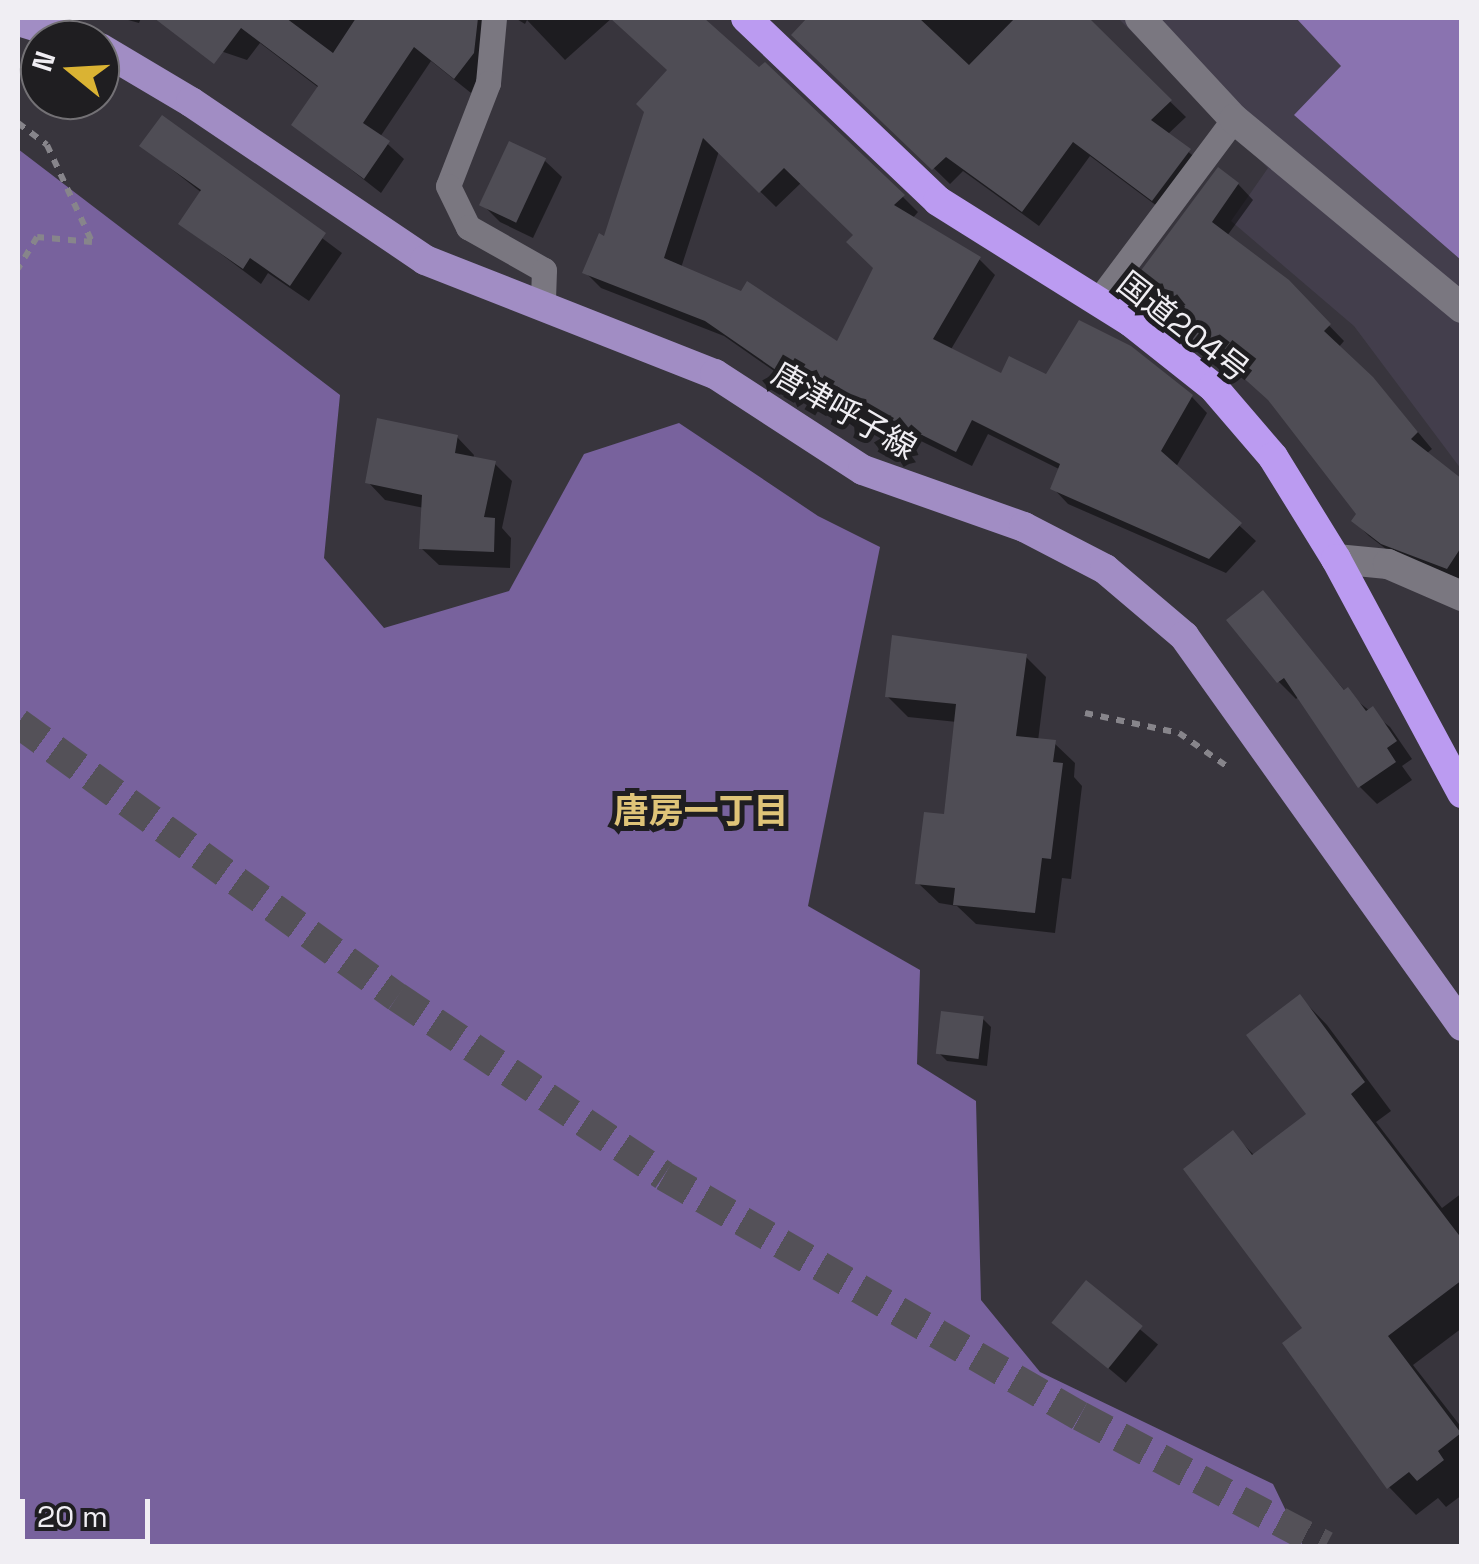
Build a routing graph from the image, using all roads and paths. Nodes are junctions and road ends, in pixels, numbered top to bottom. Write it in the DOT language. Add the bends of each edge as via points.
graph roads {
  1 [pos="494,18"];
  2 [pos="746,18"];
  3 [pos="1140,18"];
  4 [pos="120,60"];
  5 [pos="1234,119"];
  6 [pos="18,122"];
  7 [pos="18,269"];
  8 [pos="1098,302"];
  9 [pos="543,307"];
  10 [pos="1462,308"];
  11 [pos="1336,559"];
  12 [pos="1462,596"];
  13 [pos="1085,714"];
  14 [pos="1235,771"];
  15 [pos="1462,794"];
  16 [pos="1462,1026"];
  1 -- 9 [label="lane" via="488,82 448,186 468,226 544,270"];
  2 -- 8 [label="highway, 国道204号" via="938,201"];
  3 -- 5 [label="street"];
  4 -- 9 [label="main road, 唐津呼子線" via="424,260"];
  5 -- 8 [label="lane"];
  5 -- 10 [label="street"];
  6 -- 7 [label="path" via="47,144 92,242 38,237"];
  8 -- 11 [label="highway, 国道204号" via="1213,387 1273,458"];
  9 -- 16 [label="main road, 唐津呼子線" via="715,374 862,470 1024,527 1105,569 1184,636"];
  11 -- 12 [label="street" via="1388,564"];
  11 -- 15 [label="highway, 国道204号"];
  13 -- 14 [label="path" via="1179,733"];
}
